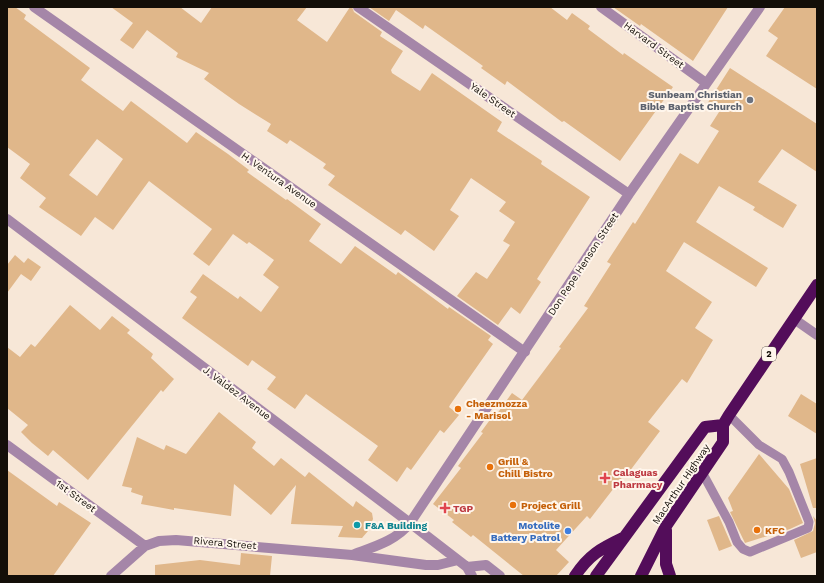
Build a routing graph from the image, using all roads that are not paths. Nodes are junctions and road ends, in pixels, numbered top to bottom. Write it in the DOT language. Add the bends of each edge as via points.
graph roads {
  1 [pos="34,7"];
  2 [pos="358,7"];
  3 [pos="601,7"];
  4 [pos="760,7"];
  5 [pos="706,83"];
  6 [pos="628,194"];
  7 [pos="7,219"];
  8 [pos="817,285"];
  9 [pos="794,319"];
  10 [pos="817,335"];
  11 [pos="524,352"];
  12 [pos="726,420"];
  13 [pos="7,445"];
  14 [pos="703,474"];
  15 [pos="410,523"];
  16 [pos="666,526"];
  17 [pos="624,537"];
  18 [pos="145,546"];
  19 [pos="352,555"];
  20 [pos="458,560"];
  21 [pos="469,571"];
  22 [pos="111,576"];
  23 [pos="500,576"];
  24 [pos="575,576"];
  25 [pos="596,576"];
  26 [pos="641,576"];
  27 [pos="670,576"];
  1 -- 11 [label="street, H. Ventura Avenue"];
  2 -- 6 [label="street, Yale Street"];
  3 -- 5 [label="street, Harvard Street"];
  4 -- 5 [label="street, Don Pepe Henson Street"];
  5 -- 6 [label="street, Don Pepe Henson Street"];
  6 -- 11 [label="street, Don Pepe Henson Street"];
  7 -- 15 [label="street, J. Valdez Avenue"];
  8 -- 9 [label="highway, MacArthur Highway / 2"];
  9 -- 10 [label="street"];
  9 -- 12 [label="highway, MacArthur Highway / 2"];
  11 -- 15 [label="street, Don Pepe Henson Street"];
  12 -- 14 [label="highway, MacArthur Highway / 2" via="723,442"];
  12 -- 14 [label="lane" via="782,459 806,514 808,528 750,552 743,549"];
  12 -- 17 [label="highway, MacArthur Highway" via="705,427"];
  13 -- 18 [label="street, 1st Street"];
  14 -- 16 [label="highway, MacArthur Highway / 2"];
  15 -- 19 [label="street, Rivera Street" via="393,539"];
  15 -- 20 [label="street, J. Valdez Avenue"];
  16 -- 26 [label="highway, MacArthur Highway / 2"];
  16 -- 27 [label="highway" via="666,564"];
  17 -- 24 [label="highway" via="599,549"];
  17 -- 25 [label="highway, MacArthur Highway"];
  18 -- 19 [label="street, Rivera Street" via="159,541 192,540"];
  18 -- 22 [label="street, Rivera Street"];
  19 -- 20 [label="street, Rivera Street" via="426,566"];
  20 -- 21 [label="street, J. Valdez Avenue"];
  21 -- 23 [label="street, J. Valdez Avenue" via="486,565"];
}
